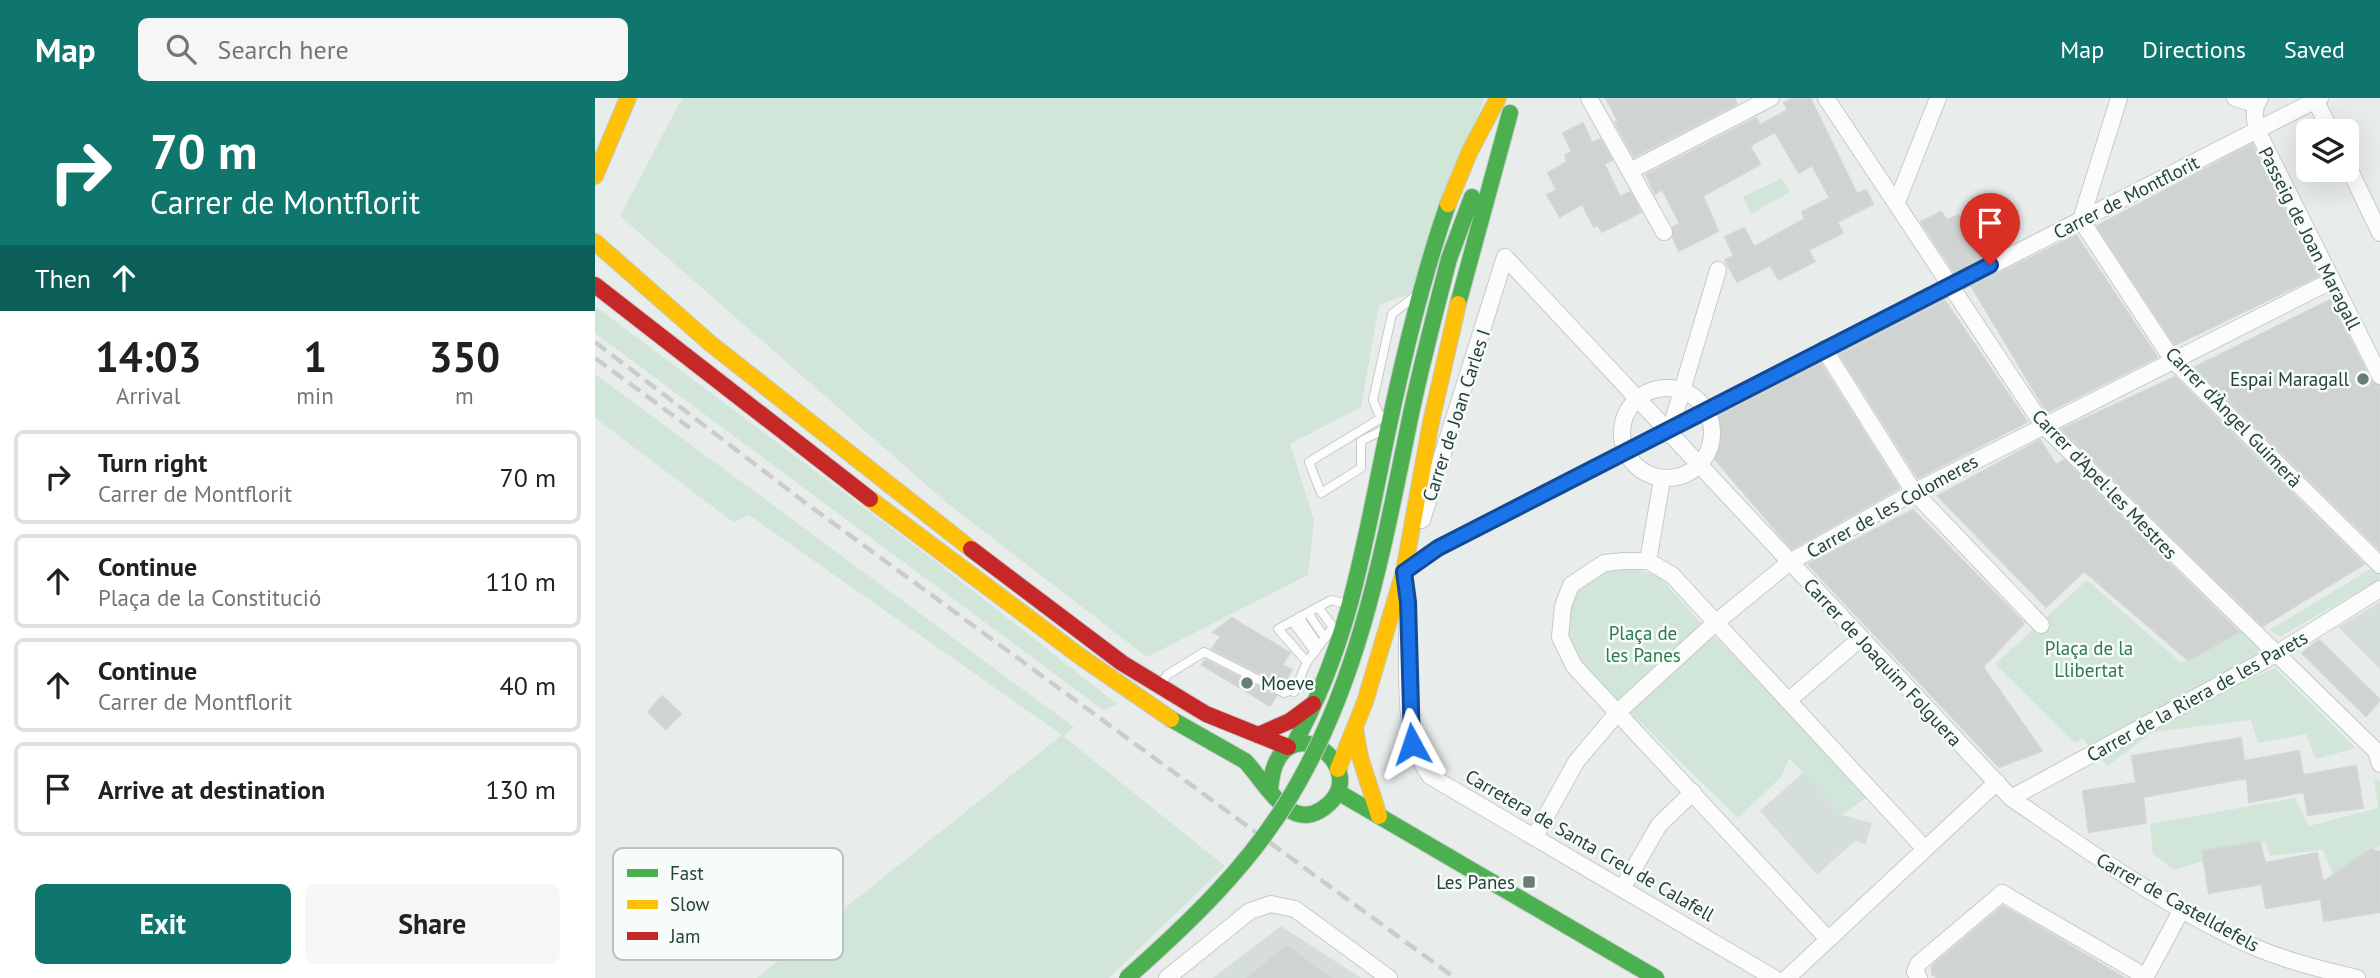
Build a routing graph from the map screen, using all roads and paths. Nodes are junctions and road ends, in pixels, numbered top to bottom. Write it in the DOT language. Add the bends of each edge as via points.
graph roads {
  1 [pos="628,98"];
  2 [pos="1589,98"];
  3 [pos="1771,98"];
  4 [pos="1826,98"];
  5 [pos="1938,98"];
  6 [pos="2119,98"];
  7 [pos="2235,98"];
  8 [pos="2317,99"];
  9 [pos="2258,101"];
  10 [pos="1496,102"];
  11 [pos="1514,106"];
  12 [pos="2326,119"];
  13 [pos="617,121"];
  14 [pos="2257,130"];
  15 [pos="595,152"];
  16 [pos="1632,170"];
  17 [pos="595,176"];
  18 [pos="2356,182"];
  19 [pos="1897,202"];
  20 [pos="2081,220"];
  21 [pos="1664,232"];
  22 [pos="2380,233"];
  23 [pos="595,242"];
  24 [pos="1449,260"];
  25 [pos="1718,270"];
  26 [pos="2331,281"];
  27 [pos="595,285"];
  28 [pos="1949,286"];
  29 [pos="1422,290"];
  30 [pos="1824,349"];
  31 [pos="2172,359"];
  32 [pos="2380,376"];
  33 [pos="1682,389"];
  34 [pos="1639,398"];
  35 [pos="1708,411"];
  36 [pos="1387,420"];
  37 [pos="2043,425"];
  38 [pos="1670,431"];
  39 [pos="1624,454"];
  40 [pos="1699,463"];
  41 [pos="1663,480"];
  42 [pos="1914,492"];
  43 [pos="1648,561"];
  44 [pos="1790,562"];
  45 [pos="2380,565"];
  46 [pos="1404,572"];
  47 [pos="2380,589"];
  48 [pos="1354,606"];
  49 [pos="1318,607"];
  50 [pos="1300,617"];
  51 [pos="1349,623"];
  52 [pos="1715,623"];
  53 [pos="2041,625"];
  54 [pos="1389,628"];
  55 [pos="1325,638"];
  56 [pos="1861,638"];
  57 [pos="1317,649"];
  58 [pos="1409,649"];
  59 [pos="2276,654"];
  60 [pos="1307,662"];
  61 [pos="1160,686"];
  62 [pos="1294,692"];
  63 [pos="1319,695"];
  64 [pos="1788,702"];
  65 [pos="1618,712"];
  66 [pos="1355,728"];
  67 [pos="1258,735"];
  68 [pos="1291,746"];
  69 [pos="2380,764"];
  70 [pos="1338,769"];
  71 [pos="1997,782"];
  72 [pos="1270,791"];
  73 [pos="1338,792"];
  74 [pos="1693,792"];
  75 [pos="2011,798"];
  76 [pos="1379,816"];
  77 [pos="1535,836"];
  78 [pos="1925,849"];
  79 [pos="1623,887"];
  80 [pos="2182,909"];
  81 [pos="1828,939"];
  82 [pos="1917,975"];
  83 [pos="1127,978"];
  84 [pos="1167,978"];
  85 [pos="1389,978"];
  86 [pos="1656,978"];
  87 [pos="1774,978"];
  88 [pos="1787,978"];
  89 [pos="2146,978"];
  90 [pos="2357,978"];
  1 -- 13 [label="street"];
  2 -- 16 [label="street"];
  3 -- 16 [label="street"];
  4 -- 19 [label="street, Carrer d'Apel·les Mestres"];
  5 -- 19 [label="street"];
  6 -- 20 [label="street"];
  7 -- 9 [label="street"];
  8 -- 12 [label="street"];
  8 -- 14 [label="street, Carrer de Montflorit"];
  9 -- 14 [label="street, Passeig de Joan Maragall"];
  10 -- 24 [label="street" via="1468,183"];
  10 -- 29 [label="street" via="1466,158"];
  11 -- 24 [label="street" via="1476,186"];
  11 -- 46 [label="street" via="1463,282"];
  13 -- 15 [label="street"];
  13 -- 17 [label="street"];
  14 -- 20 [label="street, Carrer de Montflorit"];
  14 -- 26 [label="street, Passeig de Joan Maragall"];
  16 -- 21 [label="street"];
  18 -- 22 [label="street"];
  19 -- 28 [label="street, Carrer d'Apel·les Mestres"];
  20 -- 28 [label="street, Carrer de Montflorit"];
  20 -- 31 [label="street, Carrer d'Àngel Guimerà"];
  23 -- 61 [label="street" via="711,344 920,511 1122,663"];
  24 -- 83 [label="street, bridge" via="1420,372 1365,631 1327,730 1289,798 1229,880"];
  25 -- 33 [label="street"];
  26 -- 31 [label="street, Carrer de les Colomeres"];
  26 -- 32 [label="street, Passeig de Joan Maragall"];
  27 -- 72 [label="street" via="1022,616 1158,711 1246,762"];
  28 -- 30 [label="street, Carrer de Montflorit"];
  28 -- 37 [label="street, Carrer d'Apel·les Mestres"];
  29 -- 36 [label="street"];
  29 -- 36 [label="lane" via="1392,314 1373,400"];
  30 -- 35 [label="street, Carrer de Montflorit"];
  30 -- 42 [label="street"];
  31 -- 37 [label="street, Carrer de les Colomeres"];
  31 -- 45 [label="street, Carrer d'Àngel Guimerà"];
  33 -- 34 [label="street" via="1658,389"];
  33 -- 35 [label="street" via="1701,400"];
  33 -- 38 [label="street"];
  34 -- 38 [label="street, Carrer de Joaquim Folguera"];
  34 -- 39 [label="street" via="1624,420"];
  34 -- 46 [label="street, Carrer de Joan Carles I" via="1505,257"];
  35 -- 38 [label="street, Carrer de Montflorit"];
  35 -- 40 [label="street" via="1710,438"];
  36 -- 36 [label="lane" via="1309,462 1321,494 1361,468 1361,441 1384,428"];
  36 -- 48 [label="street"];
  37 -- 42 [label="street, Carrer de les Colomeres"];
  37 -- 59 [label="street, Carrer d'Apel·les Mestres"];
  38 -- 39 [label="street, Carrer de Montflorit"];
  38 -- 40 [label="street, Carrer de Joaquim Folguera"];
  39 -- 41 [label="street" via="1644,472"];
  39 -- 46 [label="street" via="1438,548"];
  40 -- 41 [label="street" via="1678,477"];
  40 -- 44 [label="street, Carrer de Joaquim Folguera"];
  41 -- 43 [label="street"];
  42 -- 44 [label="street, Carrer de les Colomeres"];
  42 -- 53 [label="street"];
  43 -- 52 [label="street" via="1672,575"];
  43 -- 65 [label="street" via="1604,564 1590,570 1571,585 1563,606 1560,638 1574,666"];
  44 -- 52 [label="street, Carrer de les Colomeres"];
  44 -- 56 [label="street, Carrer de Joaquim Folguera"];
  46 -- 54 [label="street"];
  46 -- 58 [label="street, Carretera de Santa Creu de Calafell"];
  47 -- 59 [label="street, Carrer de la Riera de les Parets"];
  48 -- 49 [label="lane" via="1331,600"];
  48 -- 51 [label="street"];
  49 -- 50 [label="lane"];
  49 -- 55 [label="lane" via="1333,627"];
  50 -- 55 [label="lane"];
  50 -- 57 [label="lane"];
  50 -- 60 [label="lane" via="1278,629"];
  51 -- 54 [label="street" via="1357,620"];
  51 -- 63 [label="street"];
  52 -- 64 [label="street"];
  52 -- 65 [label="street, Carrer de les Colomeres"];
  54 -- 58 [label="street" via="1400,633"];
  54 -- 66 [label="street"];
  55 -- 57 [label="lane"];
  56 -- 64 [label="street"];
  56 -- 71 [label="street, Carrer de Joaquim Folguera"];
  57 -- 60 [label="lane"];
  58 -- 77 [label="street, Carretera de Santa Creu de Calafell" via="1409,728 1419,761 1430,776"];
  59 -- 69 [label="street, Carrer d'Apel·les Mestres" via="2376,751"];
  59 -- 75 [label="street, Carrer de la Riera de les Parets"];
  60 -- 62 [label="lane"];
  61 -- 62 [label="lane" via="1167,675 1204,652 1284,693"];
  61 -- 67 [label="street" via="1206,714"];
  62 -- 63 [label="lane" via="1312,683"];
  63 -- 67 [label="street" via="1290,720"];
  63 -- 68 [label="street"];
  64 -- 78 [label="street"];
  65 -- 74 [label="street"];
  65 -- 77 [label="street, Carrer de les Colomeres" via="1576,762"];
  66 -- 70 [label="street"];
  66 -- 76 [label="street"];
  67 -- 68 [label="street"];
  68 -- 70 [label="street" via="1316,745 1327,751"];
  68 -- 72 [label="street" via="1273,761 1268,773"];
  70 -- 73 [label="street"];
  71 -- 75 [label="street, Carrer de Joaquim Folguera"];
  71 -- 78 [label="street"];
  72 -- 73 [label="street" via="1276,802 1301,815 1324,809"];
  73 -- 76 [label="street"];
  74 -- 79 [label="street" via="1658,825"];
  74 -- 81 [label="street"];
  75 -- 80 [label="street, Carrer de Castelldefels"];
  76 -- 86 [label="street"];
  77 -- 79 [label="street, Carretera de Santa Creu de Calafell"];
  78 -- 81 [label="street"];
  79 -- 87 [label="street, Carretera de Santa Creu de Calafell"];
  80 -- 89 [label="street"];
  80 -- 90 [label="street, Carrer de Castelldefels" via="2259,948 2312,968"];
  81 -- 88 [label="street"];
  82 -- 89 [label="street" via="1918,964 2003,893"];
  84 -- 85 [label="street" via="1250,911 1271,904 1295,909"];
}
